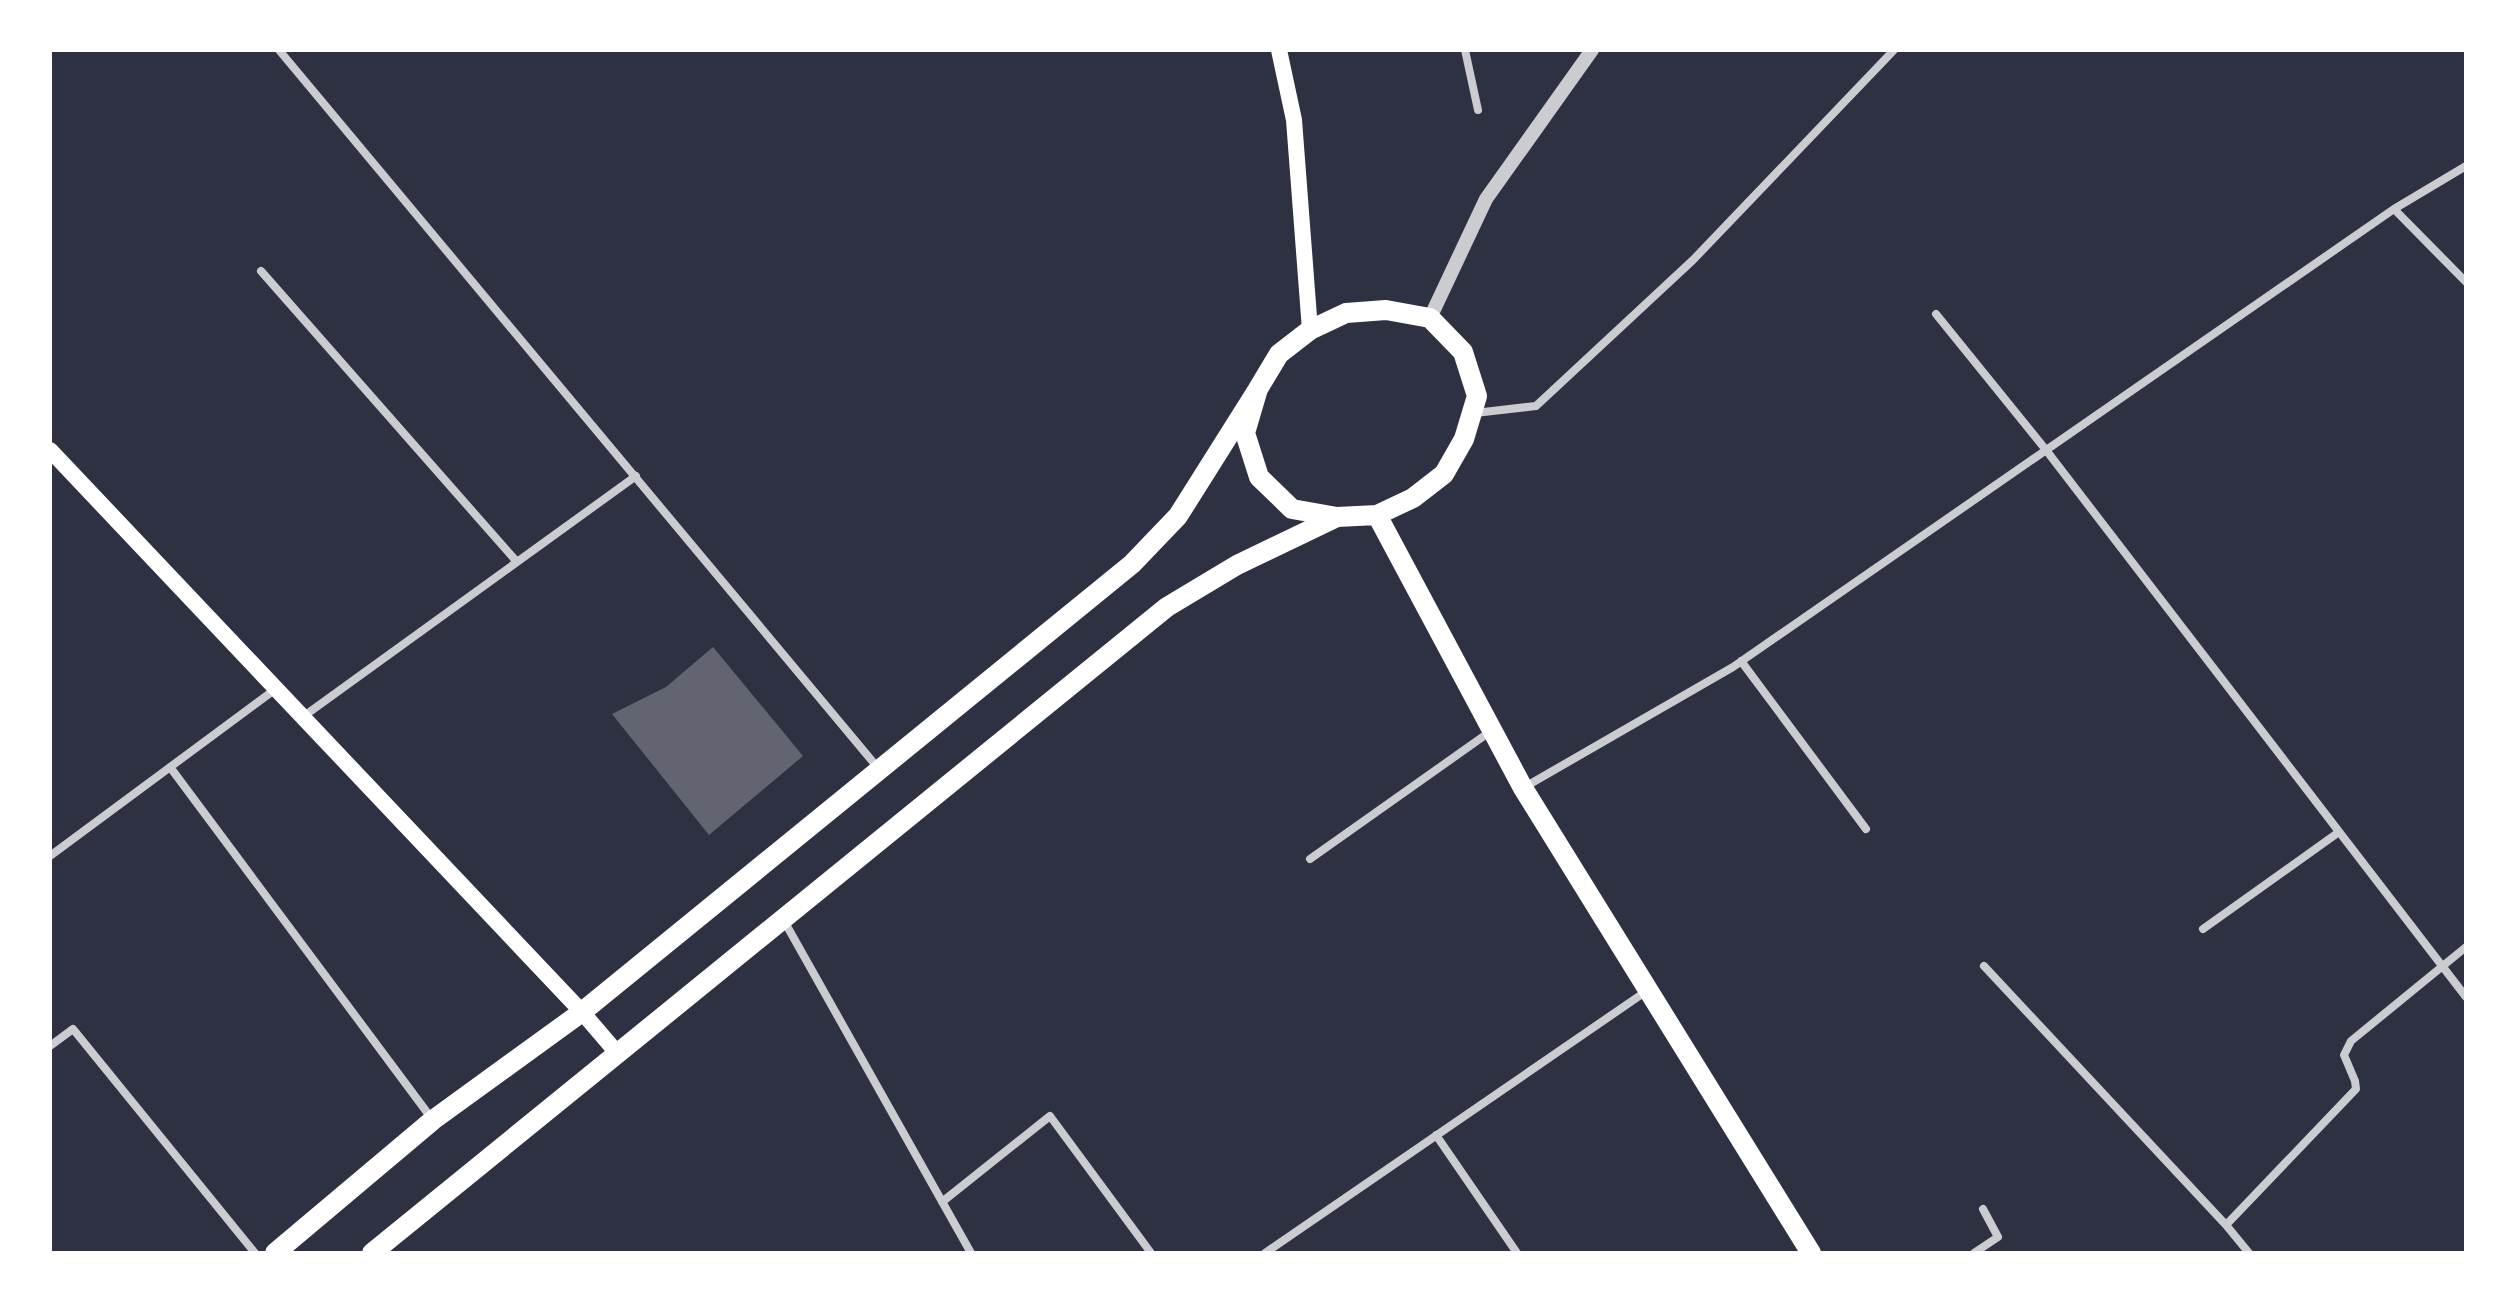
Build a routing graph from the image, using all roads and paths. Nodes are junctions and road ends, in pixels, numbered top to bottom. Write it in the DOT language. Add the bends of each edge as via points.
graph roads {
  1 [pos="279,50"];
  2 [pos="1279,50"];
  3 [pos="1465,50"];
  4 [pos="1592,50"];
  5 [pos="1894,50"];
  6 [pos="1478,110"];
  7 [pos="2466,166"];
  8 [pos="2394,209"];
  9 [pos="261,271"];
  10 [pos="2466,282"];
  11 [pos="1936,314"];
  12 [pos="1430,318"];
  13 [pos="1310,330"];
  14 [pos="1258,389"];
  15 [pos="1472,414"];
  16 [pos="50,450"];
  17 [pos="2046,450"];
  18 [pos="636,476"];
  19 [pos="1377,515"];
  20 [pos="1337,517"];
  21 [pos="517,562"];
  22 [pos="1741,661"];
  23 [pos="277,688"];
  24 [pos="304,716"];
  25 [pos="1492,730"];
  26 [pos="170,767"];
  27 [pos="880,770"];
  28 [pos="1523,788"];
  29 [pos="1866,829"];
  30 [pos="2339,832"];
  31 [pos="50,856"];
  32 [pos="1310,859"];
  33 [pos="783,919"];
  34 [pos="2203,929"];
  35 [pos="2466,947"];
  36 [pos="1984,966"];
  37 [pos="2442,966"];
  38 [pos="1648,990"];
  39 [pos="2466,997"];
  40 [pos="582,1012"];
  41 [pos="50,1046"];
  42 [pos="618,1054"];
  43 [pos="433,1120"];
  44 [pos="1436,1135"];
  45 [pos="942,1202"];
  46 [pos="1983,1209"];
  47 [pos="2226,1225"];
  48 [pos="255,1253"];
  49 [pos="275,1253"];
  50 [pos="372,1253"];
  51 [pos="971,1253"];
  52 [pos="1151,1253"];
  53 [pos="1265,1253"];
  54 [pos="1517,1253"];
  55 [pos="1811,1253"];
  56 [pos="1974,1253"];
  57 [pos="2249,1253"];
  1 -- 18 [label="street"];
  2 -- 13 [label="main road" via="1294,120"];
  3 -- 6 [label="street"];
  4 -- 12 [label="street" via="1486,199"];
  5 -- 15 [label="street" via="1693,260 1536,406"];
  7 -- 8 [label="street"];
  8 -- 10 [label="street"];
  8 -- 17 [label="street"];
  9 -- 21 [label="street"];
  11 -- 17 [label="street"];
  12 -- 13 [label="main road" via="1386,310 1346,313"];
  12 -- 15 [label="main road" via="1463,352 1477,396"];
  13 -- 14 [label="main road" via="1279,354"];
  14 -- 20 [label="main road" via="1245,433 1259,477 1292,509"];
  14 -- 27 [label="main road" via="1178,516 1132,564"];
  15 -- 19 [label="main road" via="1444,474 1413,498"];
  16 -- 23 [label="main road"];
  17 -- 22 [label="street"];
  17 -- 30 [label="street"];
  18 -- 21 [label="street"];
  18 -- 27 [label="street"];
  19 -- 20 [label="main road"];
  19 -- 25 [label="main road"];
  20 -- 33 [label="main road" via="1237,565 1167,607"];
  21 -- 24 [label="street"];
  22 -- 28 [label="street"];
  22 -- 29 [label="street"];
  23 -- 24 [label="main road"];
  23 -- 26 [label="street"];
  24 -- 40 [label="main road"];
  25 -- 28 [label="main road"];
  25 -- 32 [label="street"];
  26 -- 31 [label="street"];
  26 -- 43 [label="street"];
  27 -- 40 [label="main road"];
  28 -- 38 [label="main road"];
  30 -- 34 [label="street"];
  30 -- 37 [label="street"];
  33 -- 42 [label="main road"];
  33 -- 45 [label="street"];
  35 -- 37 [label="street"];
  36 -- 47 [label="street"];
  37 -- 39 [label="street"];
  37 -- 47 [label="street" via="2351,1041 2344,1055 2356,1089"];
  38 -- 44 [label="street"];
  38 -- 55 [label="main road"];
  40 -- 42 [label="main road"];
  40 -- 43 [label="main road"];
  41 -- 48 [label="street" via="73,1029"];
  42 -- 50 [label="main road"];
  43 -- 49 [label="main road"];
  44 -- 53 [label="street"];
  44 -- 54 [label="street"];
  45 -- 51 [label="street"];
  45 -- 52 [label="street" via="1050,1116"];
  46 -- 56 [label="street" via="1998,1237"];
  47 -- 57 [label="street"];
}
